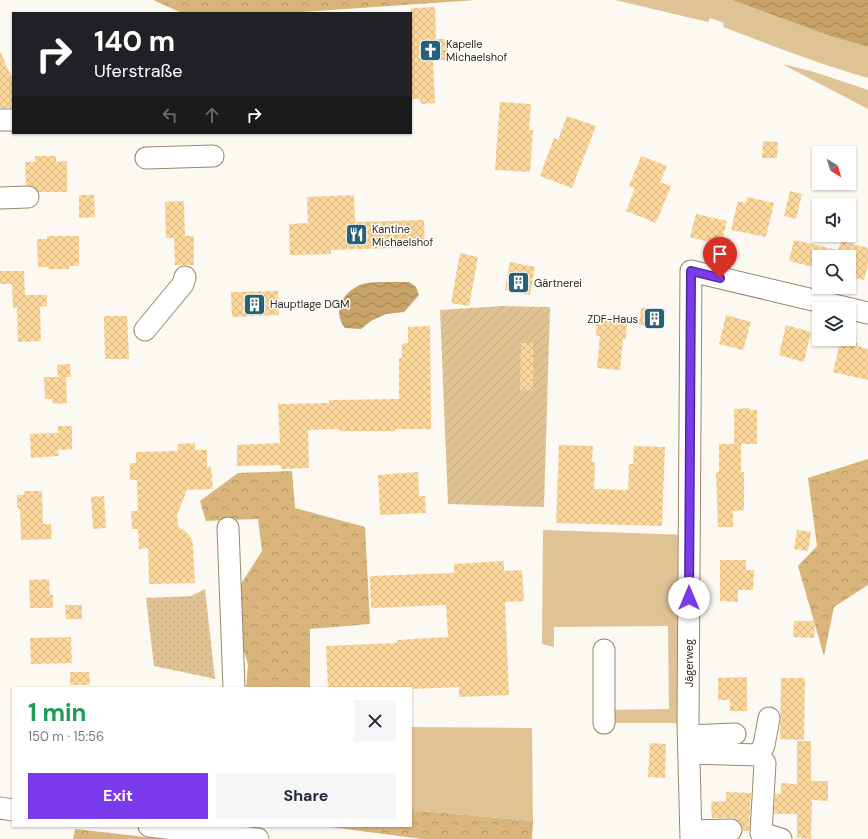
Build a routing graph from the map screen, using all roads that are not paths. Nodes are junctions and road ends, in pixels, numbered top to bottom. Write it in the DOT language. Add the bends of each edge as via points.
graph roads {
  1 [pos="0,120"];
  2 [pos="12,120"];
  3 [pos="213,156"];
  4 [pos="146,158"];
  5 [pos="28,197"];
  6 [pos="0,198"];
  7 [pos="185,277"];
  8 [pos="867,310"];
  9 [pos="145,330"];
  10 [pos="228,528"];
  11 [pos="604,650"];
  12 [pos="234,687"];
  13 [pos="770,718"];
  14 [pos="604,723"];
  15 [pos="735,734"];
  16 [pos="689,744"];
  17 [pos="759,755"];
  18 [pos="0,808"];
  19 [pos="12,810"];
  20 [pos="166,827"];
  21 [pos="731,830"];
  22 [pos="233,831"];
  23 [pos="691,835"];
  24 [pos="258,839"];
  25 [pos="781,839"];
  1 -- 2 [label="street"];
  3 -- 4 [label="street"];
  5 -- 6 [label="street"];
  7 -- 9 [label="street" via="183,284"];
  8 -- 16 [label="street, Jägerweg" via="691,271"];
  10 -- 12 [label="street"];
  11 -- 14 [label="street"];
  13 -- 17 [label="street"];
  15 -- 16 [label="street"];
  16 -- 17 [label="street"];
  16 -- 23 [label="street, Jägerweg"];
  17 -- 25 [label="street" via="765,764 761,833"];
  18 -- 19 [label="street"];
  20 -- 22 [label="street"];
  21 -- 23 [label="street"];
  22 -- 24 [label="street"];
}
